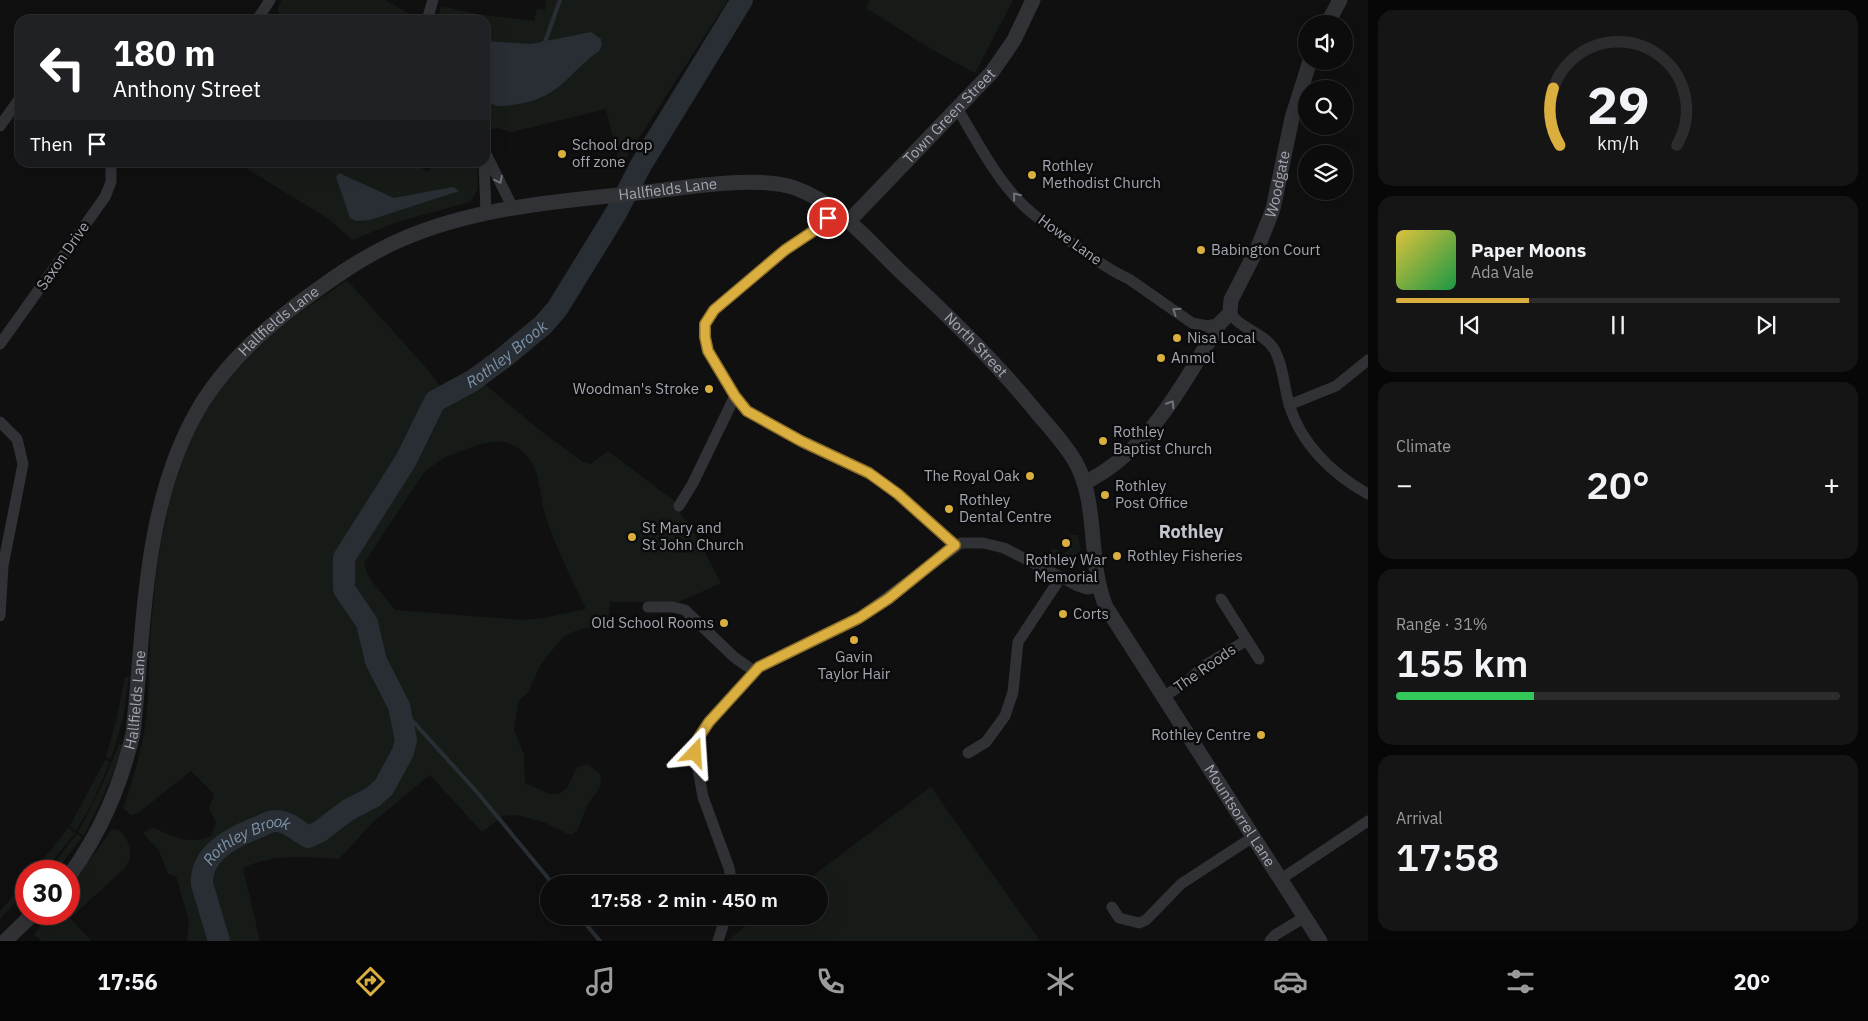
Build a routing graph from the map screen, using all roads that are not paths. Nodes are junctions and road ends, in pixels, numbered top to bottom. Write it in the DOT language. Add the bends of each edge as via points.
graph roads {
  1 [pos="270,0"];
  2 [pos="433,0"];
  3 [pos="1033,0"];
  4 [pos="1340,0"];
  5 [pos="264,15"];
  6 [pos="428,15"];
  7 [pos="1332,15"];
  8 [pos="1307,70"];
  9 [pos="15,105"];
  10 [pos="957,108"];
  11 [pos="0,126"];
  12 [pos="490,162"];
  13 [pos="111,167"];
  14 [pos="484,167"];
  15 [pos="512,208"];
  16 [pos="835,210"];
  17 [pos="486,213"];
  18 [pos="849,220"];
  19 [pos="1225,318"];
  20 [pos="2,337"];
  21 [pos="1368,360"];
  22 [pos="735,396"];
  23 [pos="1289,405"];
  24 [pos="0,422"];
  25 [pos="1084,483"];
  26 [pos="1368,494"];
  27 [pos="679,506"];
  28 [pos="955,545"];
  29 [pos="1061,577"];
  30 [pos="1099,587"];
  31 [pos="0,595"];
  32 [pos="1221,599"];
  33 [pos="648,607"];
  34 [pos="0,616"];
  35 [pos="1247,640"];
  36 [pos="1259,659"];
  37 [pos="754,671"];
  38 [pos="1163,697"];
  39 [pos="968,753"];
  40 [pos="1368,820"];
  41 [pos="1253,837"];
  42 [pos="79,860"];
  43 [pos="730,875"];
  44 [pos="1281,879"];
  45 [pos="1112,907"];
  46 [pos="1305,917"];
  47 [pos="22,925"];
  48 [pos="723,925"];
  49 [pos="5,941"];
  50 [pos="718,941"];
  51 [pos="1270,941"];
  52 [pos="1320,941"];
  1 -- 5 [label="street"];
  2 -- 6 [label="street"];
  3 -- 10 [label="street, Town Green Street" via="1020,31 1001,61"];
  4 -- 7 [label="street"];
  8 -- 19 [label="street, Woodgate" via="1292,118 1273,209"];
  9 -- 11 [label="street"];
  10 -- 18 [label="street, Town Green Street"];
  19 -- 10 [label="street, Howe Lane, one-way" via="1208,326 1192,323 1036,217 994,168"];
  12 -- 15 [label="street, one-way"];
  13 -- 20 [label="street, Saxon Drive" via="111,182 105,197"];
  14 -- 17 [label="street"];
  15 -- 16 [label="street, Hallfields Lane" via="657,191 772,183 798,189"];
  15 -- 17 [label="street, Hallfields Lane"];
  16 -- 18 [label="street, Hallfields Lane"];
  16 -- 22 [label="street" via="708,318 705,337 708,351"];
  17 -- 42 [label="street, Hallfields Lane" via="402,239 332,280 254,340 203,401 185,435 155,531 145,601 134,734 106,817"];
  18 -- 25 [label="street, North Street" via="944,312 1022,394 1069,453"];
  19 -- 23 [label="street" via="1238,322 1265,339 1274,350"];
  25 -- 19 [label="street, Woodgate, one-way" via="1119,461 1163,416"];
  21 -- 23 [label="street" via="1336,386"];
  22 -- 27 [label="street"];
  22 -- 28 [label="street" via="755,416 854,464 883,483"];
  23 -- 26 [label="street" via="1301,432 1314,450"];
  24 -- 31 [label="street" via="17,439 23,464 2,566"];
  25 -- 30 [label="street, North Street"];
  28 -- 29 [label="street" via="976,542 998,546"];
  28 -- 37 [label="street" via="859,618"];
  29 -- 30 [label="street" via="1082,588"];
  29 -- 39 [label="street" via="1018,642 1013,692 1005,716 986,742"];
  30 -- 38 [label="street, Mountsorrel Lane" via="1111,617"];
  31 -- 34 [label="street"];
  32 -- 35 [label="street, The Roods"];
  33 -- 37 [label="street" via="685,610 734,657"];
  35 -- 36 [label="street, The Roods"];
  35 -- 38 [label="street, The Roods" via="1204,666"];
  37 -- 43 [label="street" via="709,722 699,737 695,753 703,797"];
  38 -- 41 [label="street, Mountsorrel Lane"];
  40 -- 44 [label="street"];
  41 -- 44 [label="street, Mountsorrel Lane"];
  41 -- 45 [label="street" via="1181,884 1146,920 1139,923 1115,922"];
  44 -- 46 [label="street, Mountsorrel Lane"];
  46 -- 51 [label="street"];
  46 -- 52 [label="street, Mountsorrel Lane"];
  47 -- 49 [label="street"];
  48 -- 50 [label="street"];
}
